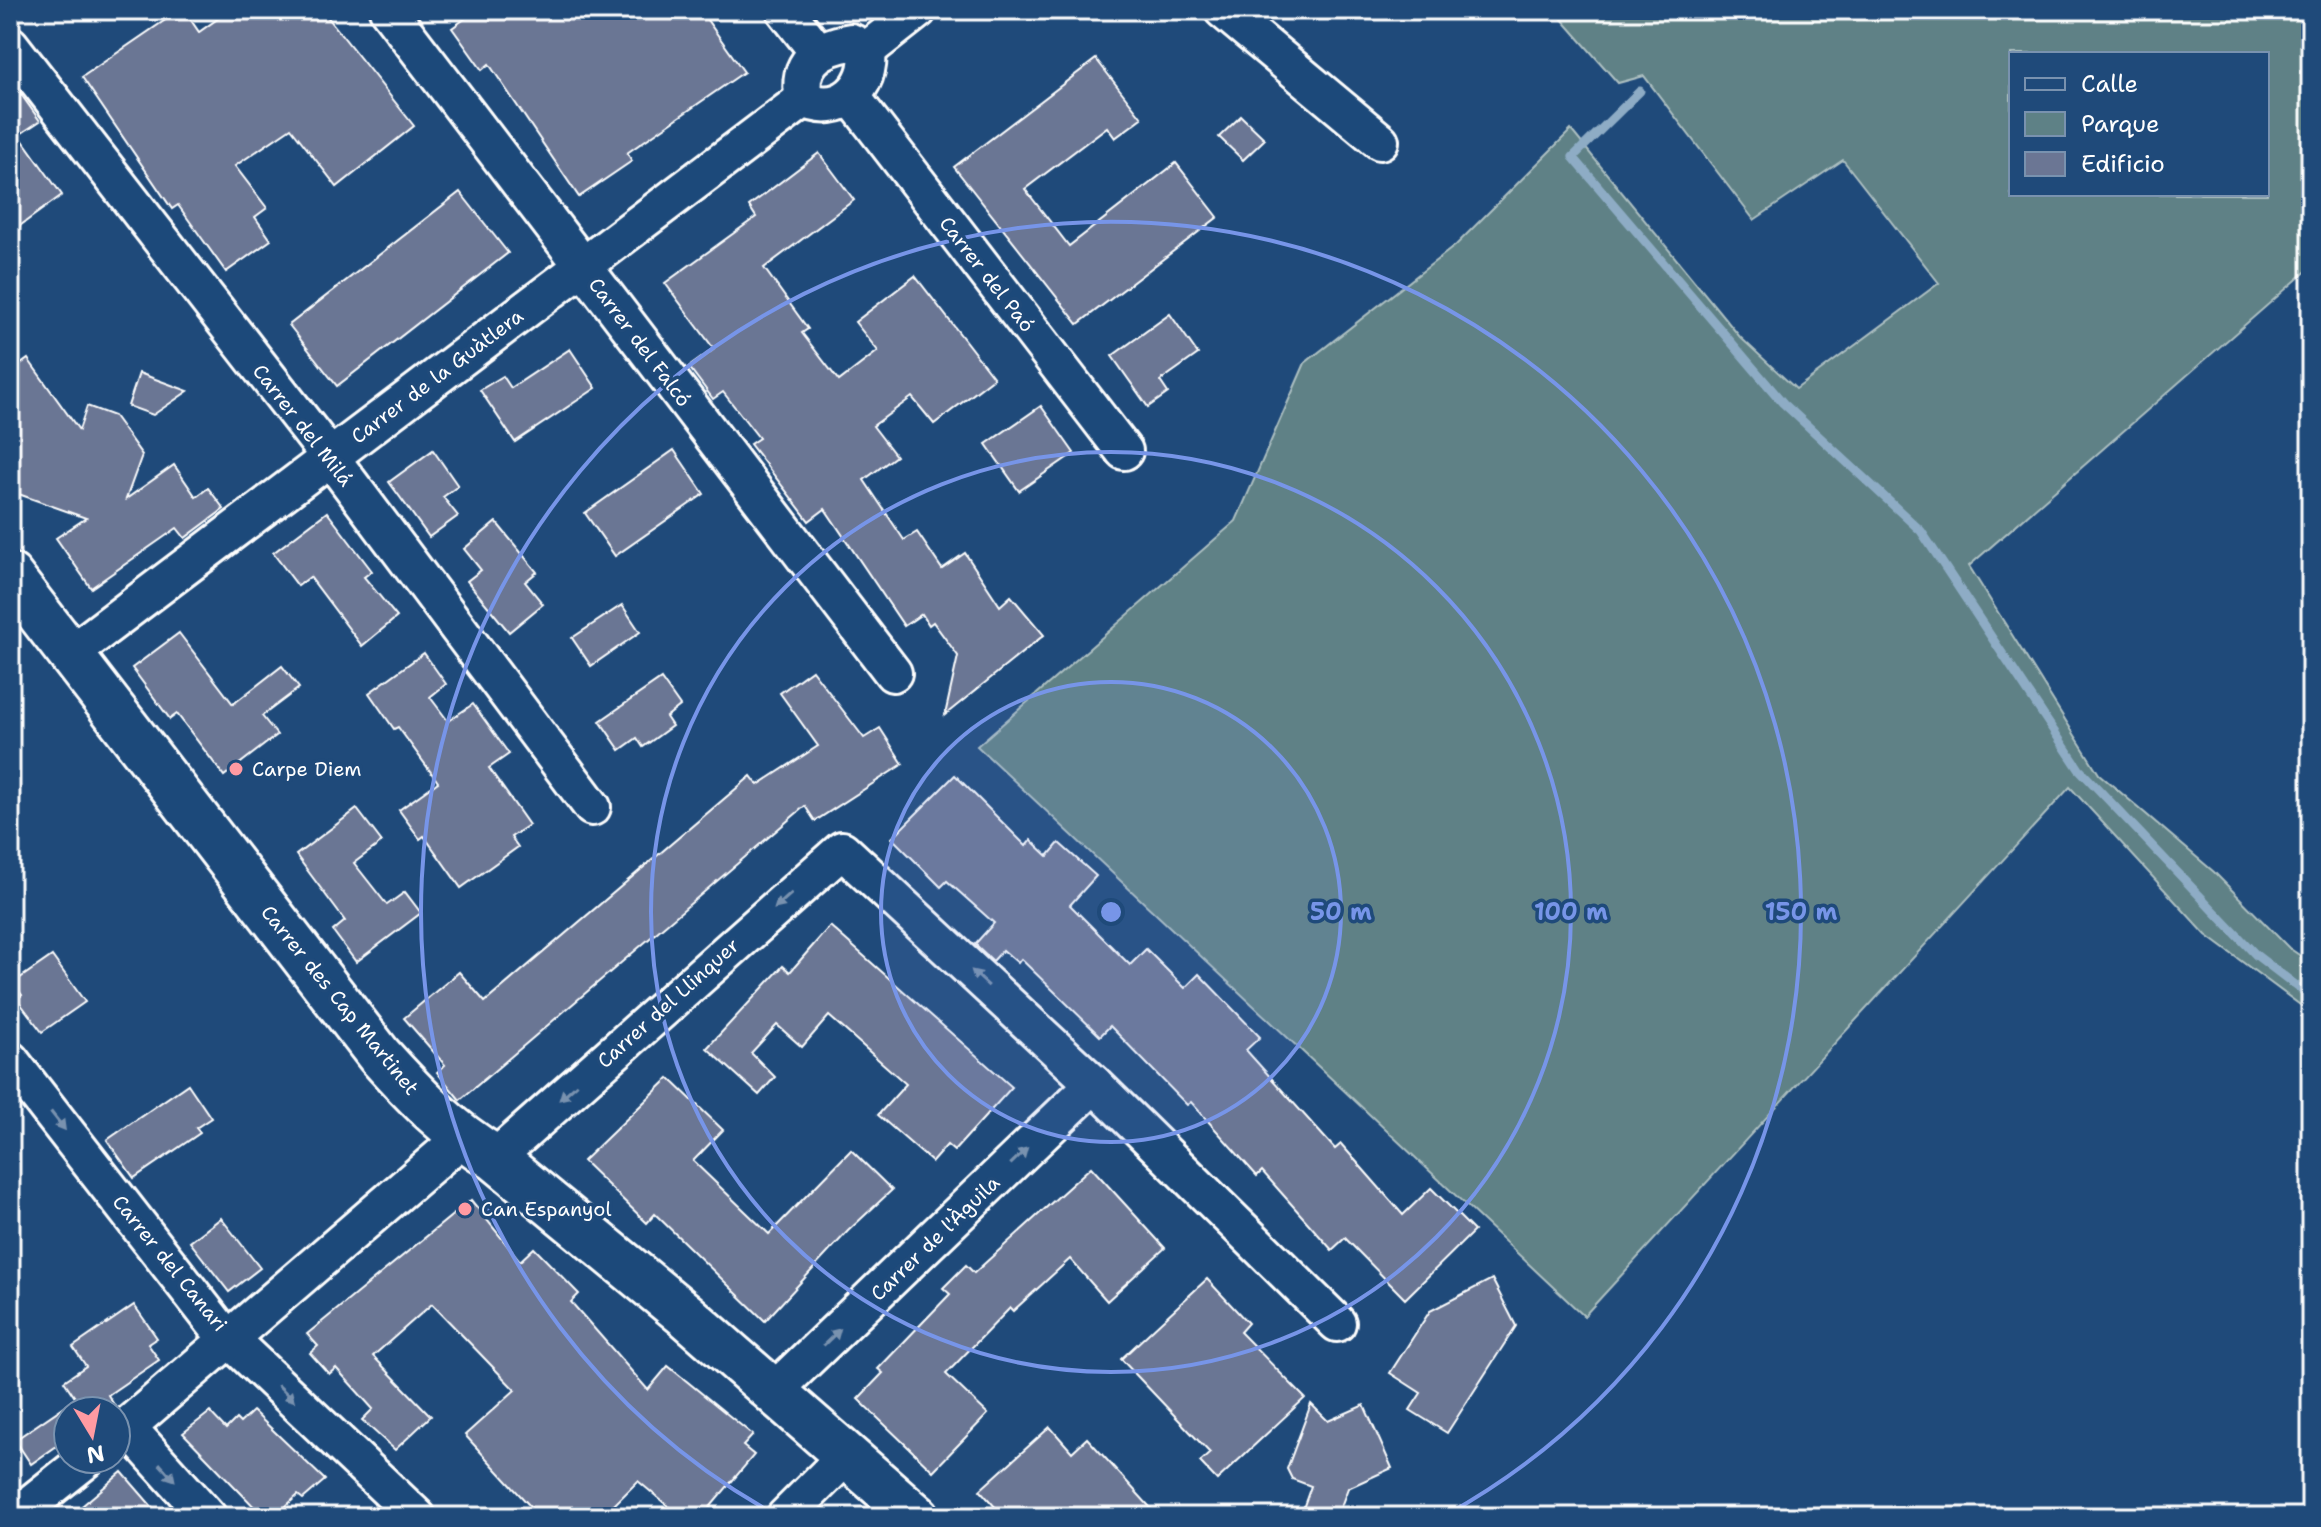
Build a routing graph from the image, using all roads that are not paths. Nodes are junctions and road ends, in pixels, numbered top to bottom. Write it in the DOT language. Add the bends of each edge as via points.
graph roads {
  1 [pos="388,10"];
  2 [pos="785,10"];
  3 [pos="918,10"];
  4 [pos="1223,10"];
  5 [pos="10,45"];
  6 [pos="867,50"];
  7 [pos="818,52"];
  8 [pos="851,96"];
  9 [pos="804,99"];
  10 [pos="1380,141"];
  11 [pos="582,266"];
  12 [pos="1124,451"];
  13 [pos="330,457"];
  14 [pos="10,576"];
  15 [pos="70,654"];
  16 [pos="893,673"];
  17 [pos="592,807"];
  18 [pos="10,1060"];
  19 [pos="1094,1084"];
  20 [pos="478,1148"];
  21 [pos="1337,1323"];
  22 [pos="231,1337"];
  23 [pos="775,1390"];
  24 [pos="132,1422"];
  25 [pos="132,1443"];
  26 [pos="848,1454"];
  27 [pos="67,1475"];
  28 [pos="10,1511"];
  29 [pos="14,1517"];
  30 [pos="208,1517"];
  31 [pos="417,1517"];
  32 [pos="785,1517"];
  33 [pos="917,1517"];
  1 -- 11 [label="street, Carrer del Falcó"];
  2 -- 7 [label="street"];
  3 -- 6 [label="street"];
  4 -- 10 [label="street"];
  5 -- 13 [label="street, Carrer del Milá"];
  6 -- 7 [label="street" via="851,42"];
  6 -- 8 [label="street" via="869,66"];
  7 -- 9 [label="street" via="803,67"];
  8 -- 9 [label="street" via="832,105"];
  8 -- 12 [label="street, Carrer del Paó"];
  9 -- 11 [label="street, Carrer de la Guàtlera"];
  11 -- 13 [label="street, Carrer de la Guàtlera"];
  11 -- 16 [label="street, Carrer del Falcó"];
  13 -- 15 [label="street, Carrer de la Guàtlera"];
  13 -- 17 [label="street, Carrer del Milá"];
  14 -- 15 [label="street, Carrer des Cap Martinet"];
  15 -- 20 [label="street, Carrer des Cap Martinet" via="379,1055 413,1093"];
  18 -- 22 [label="street, Carrer del Canari, one-way" via="220,1330"];
  19 -- 20 [label="street, Carrer del Llinquer, one-way" via="842,850"];
  19 -- 21 [label="street"];
  23 -- 19 [label="street, Carrer de l'Àguila, one-way"];
  20 -- 22 [label="street, Carrer del Llinquer"];
  20 -- 23 [label="street, Carrer des Cap Martinet"];
  22 -- 24 [label="street, Carrer del Llinquer"];
  22 -- 31 [label="street, Carrer del Canari, one-way"];
  23 -- 26 [label="street, Carrer des Cap Martinet"];
  25 -- 30 [label="street, one-way"];
  26 -- 32 [label="street"];
  26 -- 33 [label="street, Carrer des Cap Martinet"];
  27 -- 29 [label="street"];
  28 -- 29 [label="street"];
}
